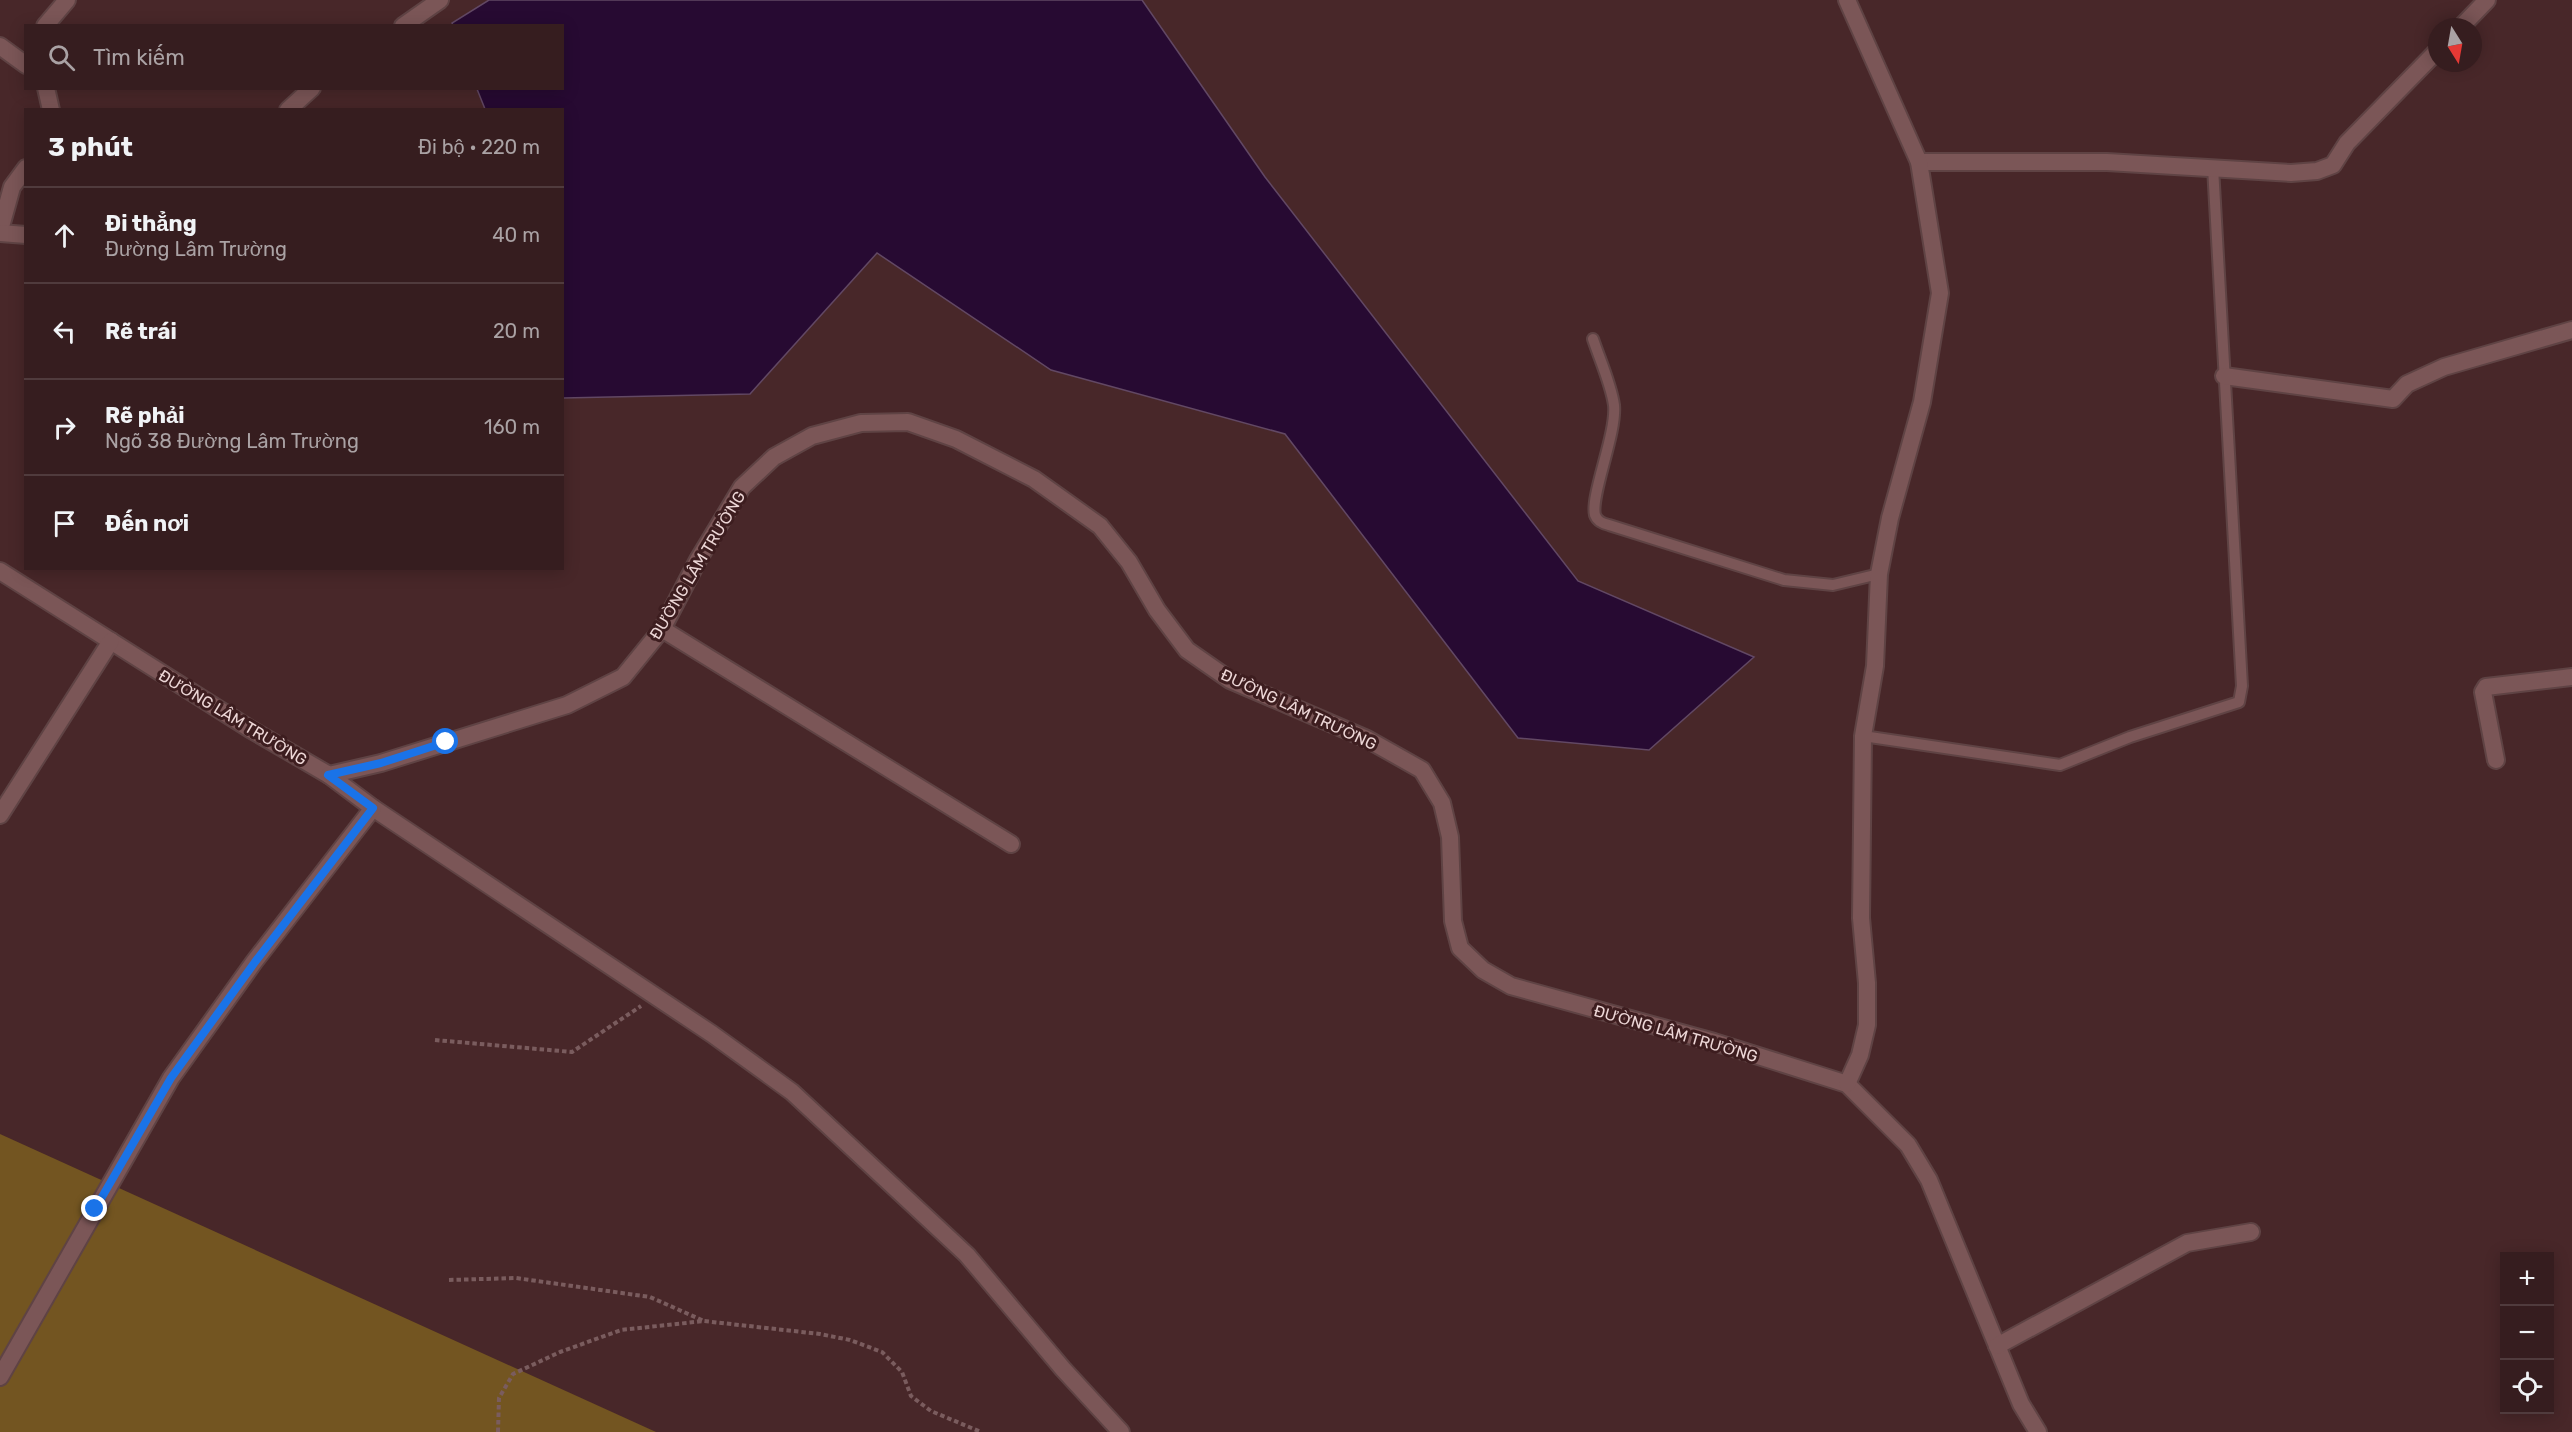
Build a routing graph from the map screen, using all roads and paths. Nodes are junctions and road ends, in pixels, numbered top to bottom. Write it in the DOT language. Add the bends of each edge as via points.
graph roads {
  1 [pos="67,0"];
  2 [pos="440,0"];
  3 [pos="1847,0"];
  4 [pos="2487,0"];
  5 [pos="2470,18"];
  6 [pos="47,24"];
  7 [pos="406,24"];
  8 [pos="0,46"];
  9 [pos="23,58"];
  10 [pos="2428,60"];
  11 [pos="46,90"];
  12 [pos="310,90"];
  13 [pos="51,108"];
  14 [pos="290,108"];
  15 [pos="1919,162"];
  16 [pos="2213,167"];
  17 [pos="24,171"];
  18 [pos="0,232"];
  19 [pos="24,235"];
  20 [pos="2572,330"];
  21 [pos="1593,339"];
  22 [pos="2224,376"];
  23 [pos="0,571"];
  24 [pos="1879,574"];
  25 [pos="662,630"];
  26 [pos="111,641"];
  27 [pos="2572,678"];
  28 [pos="1863,736"];
  29 [pos="2496,760"];
  30 [pos="328,775"];
  31 [pos="373,808"];
  32 [pos="0,815"];
  33 [pos="1011,844"];
  34 [pos="653,996"];
  35 [pos="435,1040"];
  36 [pos="1847,1084"];
  37 [pos="2251,1232"];
  38 [pos="449,1280"];
  39 [pos="704,1321"];
  40 [pos="1997,1346"];
  41 [pos="0,1377"];
  42 [pos="498,1432"];
  43 [pos="981,1432"];
  44 [pos="1121,1432"];
  45 [pos="2038,1432"];
  1 -- 6 [label="street"];
  2 -- 7 [label="street"];
  3 -- 15 [label="street"];
  4 -- 5 [label="street"];
  8 -- 9 [label="street"];
  10 -- 16 [label="street" via="2347,143 2334,165 2317,171 2291,172"];
  11 -- 13 [label="street"];
  12 -- 14 [label="street"];
  15 -- 16 [label="street" via="2107,162"];
  15 -- 24 [label="street" via="1940,293 1922,402"];
  16 -- 22 [label="lane"];
  17 -- 18 [label="street" via="12,187"];
  18 -- 19 [label="street"];
  20 -- 22 [label="street" via="2444,367 2407,384 2393,399"];
  21 -- 24 [label="lane" via="1614,406 1594,513 1598,519 1784,579 1833,585"];
  22 -- 28 [label="lane" via="2242,686 2239,702 2130,737 2060,765"];
  23 -- 26 [label="street, ĐƯỜNG LÂM TRƯỜNG"];
  24 -- 28 [label="street" via="1875,666"];
  25 -- 30 [label="street, ĐƯỜNG LÂM TRƯỜNG" via="623,677 567,705 381,763"];
  25 -- 33 [label="street"];
  25 -- 36 [label="street, ĐƯỜNG LÂM TRƯỜNG" via="742,487 774,457 812,436 861,423 908,422 956,439 1034,479 1100,526 1129,562 1187,650 1230,680 1367,739 1422,770 1442,803 1450,837 1453,921 1460,948 1483,970 1512,986"];
  26 -- 30 [label="street, ĐƯỜNG LÂM TRƯỜNG"];
  26 -- 32 [label="street"];
  27 -- 29 [label="street" via="2486,687 2483,692"];
  28 -- 36 [label="street" via="1861,918 1867,1025"];
  30 -- 31 [label="street"];
  31 -- 34 [label="street"];
  31 -- 41 [label="street" via="171,1078"];
  34 -- 35 [label="path" via="572,1052"];
  34 -- 44 [label="street" via="792,1092 968,1255"];
  36 -- 40 [label="street, ĐƯỜNG LÂM TRƯỜNG" via="1908,1145 1929,1180"];
  37 -- 40 [label="street" via="2187,1243"];
  38 -- 39 [label="path" via="516,1278 651,1297"];
  39 -- 42 [label="path" via="621,1330 513,1374 499,1398"];
  39 -- 43 [label="path" via="820,1334 882,1352 902,1372 911,1396 931,1411"];
  40 -- 45 [label="street, ĐƯỜNG LÂM TRƯỜNG" via="2021,1404"];
}
